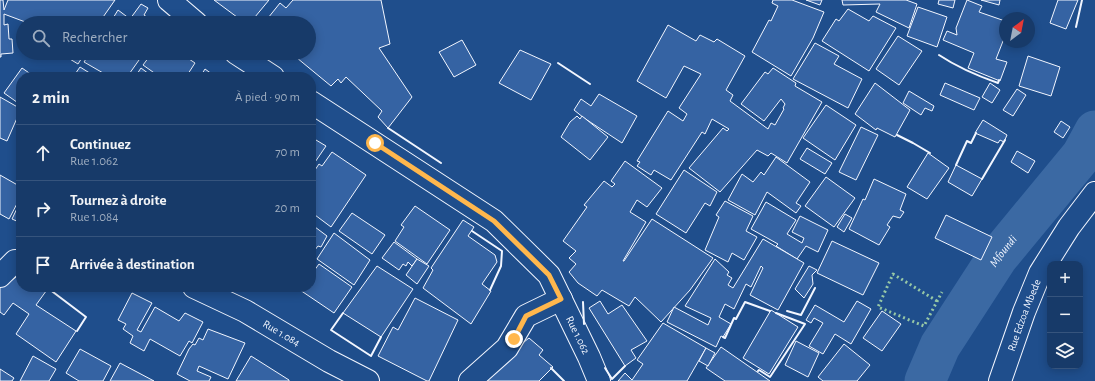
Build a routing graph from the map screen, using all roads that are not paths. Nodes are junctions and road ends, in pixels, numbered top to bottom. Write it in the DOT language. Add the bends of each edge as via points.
graph roads {
  1 [pos="169,0"];
  2 [pos="188,16"];
  3 [pos="247,60"];
  4 [pos="265,72"];
  5 [pos="316,105"];
  6 [pos="1095,193"];
  7 [pos="16,261"];
  8 [pos="0,276"];
  9 [pos="205,292"];
  10 [pos="561,299"];
  11 [pos="368,381"];
  12 [pos="470,381"];
  13 [pos="599,381"];
  14 [pos="1000,381"];
  1 -- 2 [label="street"];
  3 -- 4 [label="street"];
  5 -- 10 [label="street, Rue 1.062" via="494,221 549,275"];
  6 -- 14 [label="street, Rue Edzoa Mbede" via="1069,227 1040,273"];
  7 -- 8 [label="street"];
  9 -- 11 [label="street, Rue 1.084" via="245,310 329,361"];
  10 -- 12 [label="street" via="526,316 507,348"];
  10 -- 13 [label="street, Rue 1.062"];
}
